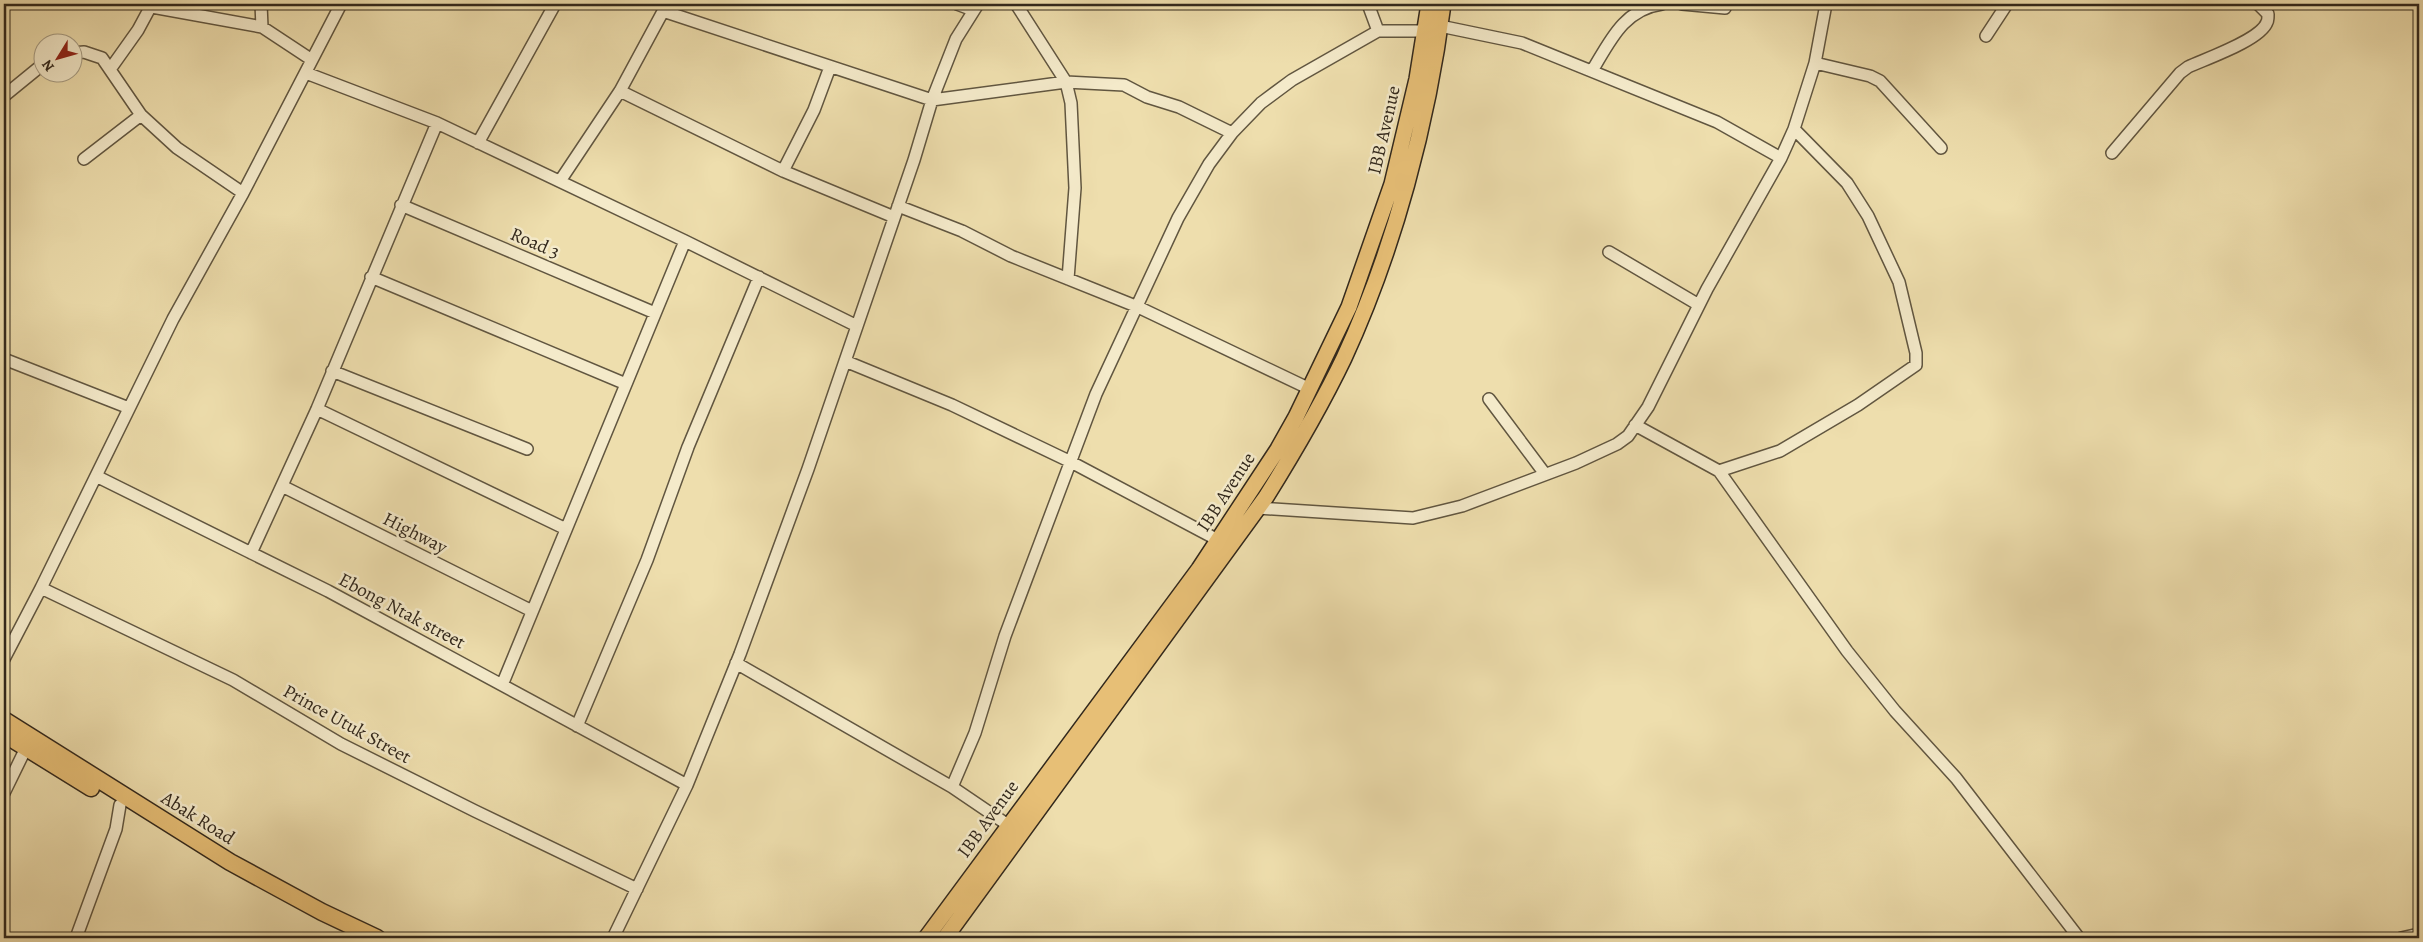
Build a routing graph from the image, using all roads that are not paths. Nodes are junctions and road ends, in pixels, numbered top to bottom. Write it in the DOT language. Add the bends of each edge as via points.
graph roads {
  1 [pos="261,4"];
  2 [pos="341,4"];
  3 [pos="555,4"];
  4 [pos="957,4"];
  5 [pos="1016,4"];
  6 [pos="1368,4"];
  7 [pos="1429,4"];
  8 [pos="1443,4"];
  9 [pos="1662,4"];
  10 [pos="1682,4"];
  11 [pos="1826,4"];
  12 [pos="2008,4"];
  13 [pos="2258,4"];
  14 [pos="152,5"];
  15 [pos="665,7"];
  16 [pos="975,7"];
  17 [pos="1725,8"];
  18 [pos="1440,26"];
  19 [pos="262,27"];
  20 [pos="1378,31"];
  21 [pos="1424,31"];
  22 [pos="1986,36"];
  23 [pos="82,52"];
  24 [pos="312,60"];
  25 [pos="1815,63"];
  26 [pos="830,67"];
  27 [pos="111,68"];
  28 [pos="1592,71"];
  29 [pos="32,73"];
  30 [pos="306,73"];
  31 [pos="1066,82"];
  32 [pos="620,91"];
  33 [pos="4,96"];
  34 [pos="932,100"];
  35 [pos="140,115"];
  36 [pos="437,123"];
  37 [pos="1794,129"];
  38 [pos="1232,133"];
  39 [pos="478,143"];
  40 [pos="1941,148"];
  41 [pos="2112,152"];
  42 [pos="1781,158"];
  43 [pos="84,159"];
  44 [pos="783,171"];
  45 [pos="560,182"];
  46 [pos="243,194"];
  47 [pos="402,205"];
  48 [pos="896,212"];
  49 [pos="686,241"];
  50 [pos="1609,252"];
  51 [pos="371,277"];
  52 [pos="760,277"];
  53 [pos="1068,279"];
  54 [pos="1699,305"];
  55 [pos="1138,307"];
  56 [pos="655,313"];
  57 [pos="857,326"];
  58 [pos="4,359"];
  59 [pos="845,361"];
  60 [pos="332,371"];
  61 [pos="626,384"];
  62 [pos="1310,389"];
  63 [pos="1490,399"];
  64 [pos="129,408"];
  65 [pos="317,409"];
  66 [pos="1635,425"];
  67 [pos="527,450"];
  68 [pos="1071,462"];
  69 [pos="1719,471"];
  70 [pos="1545,474"];
  71 [pos="96,476"];
  72 [pos="282,486"];
  73 [pos="1258,508"];
  74 [pos="566,529"];
  75 [pos="1218,540"];
  76 [pos="252,553"];
  77 [pos="41,588"];
  78 [pos="532,611"];
  79 [pos="4,659"];
  80 [pos="736,663"];
  81 [pos="502,685"];
  82 [pos="4,720"];
  83 [pos="577,726"];
  84 [pos="4,734"];
  85 [pos="26,748"];
  86 [pos="686,785"];
  87 [pos="952,787"];
  88 [pos="4,793"];
  89 [pos="120,805"];
  90 [pos="1008,825"];
  91 [pos="637,889"];
  92 [pos="2419,934"];
  93 [pos="76,938"];
  94 [pos="353,938"];
  95 [pos="377,938"];
  96 [pos="613,938"];
  97 [pos="926,938"];
  98 [pos="945,938"];
  99 [pos="2079,938"];
  100 [pos="2401,938"];
  1 -- 19 [label="street"];
  2 -- 24 [label="street"];
  3 -- 39 [label="street"];
  4 -- 16 [label="street"];
  5 -- 31 [label="street"];
  6 -- 20 [label="street"];
  7 -- 21 [label="main road, IBB Avenue"];
  8 -- 18 [label="main road"];
  9 -- 28 [label="street" via="1649,6 1625,20"];
  10 -- 17 [label="street"];
  11 -- 25 [label="street"];
  12 -- 22 [label="street"];
  13 -- 41 [label="street" via="2268,14 2268,22 2261,31 2180,73"];
  14 -- 19 [label="street"];
  14 -- 27 [label="street"];
  15 -- 26 [label="street"];
  15 -- 32 [label="street"];
  16 -- 34 [label="street" via="956,39"];
  18 -- 28 [label="street" via="1522,42"];
  18 -- 73 [label="main road" via="1416,144 1374,287 1344,357 1306,432"];
  19 -- 24 [label="street"];
  20 -- 21 [label="street"];
  20 -- 38 [label="street" via="1292,80 1261,103"];
  21 -- 62 [label="main road, IBB Avenue" via="1417,78 1389,192 1349,307"];
  23 -- 27 [label="street" via="102,58"];
  24 -- 30 [label="street"];
  25 -- 37 [label="street"];
  25 -- 40 [label="street" via="1880,81"];
  26 -- 34 [label="street"];
  26 -- 44 [label="street" via="814,110"];
  27 -- 35 [label="street"];
  28 -- 42 [label="street" via="1717,122"];
  29 -- 33 [label="street"];
  30 -- 36 [label="street"];
  30 -- 46 [label="street"];
  31 -- 34 [label="street"];
  31 -- 38 [label="street" via="1124,85"];
  31 -- 53 [label="street" via="1071,103 1075,188"];
  32 -- 44 [label="street"];
  32 -- 45 [label="street"];
  34 -- 48 [label="street"];
  35 -- 43 [label="street"];
  35 -- 46 [label="street" via="177,148"];
  36 -- 39 [label="street"];
  36 -- 47 [label="street"];
  37 -- 42 [label="street"];
  37 -- 69 [label="street" via="1846,183 1868,216 1899,282 1916,364 1858,405 1780,451"];
  38 -- 55 [label="street" via="1178,218"];
  39 -- 45 [label="street"];
  42 -- 54 [label="street"];
  44 -- 48 [label="street"];
  45 -- 49 [label="street"];
  46 -- 64 [label="street" via="173,319"];
  47 -- 51 [label="street"];
  47 -- 56 [label="street, Road 3"];
  48 -- 53 [label="street" via="962,231 1011,256"];
  48 -- 57 [label="street"];
  49 -- 52 [label="street"];
  49 -- 56 [label="street"];
  50 -- 54 [label="street"];
  51 -- 60 [label="street"];
  51 -- 61 [label="street"];
  52 -- 57 [label="street"];
  52 -- 83 [label="street" via="688,447 647,560"];
  53 -- 55 [label="street"];
  54 -- 66 [label="street" via="1648,407"];
  55 -- 62 [label="street"];
  55 -- 68 [label="street" via="1096,394"];
  56 -- 61 [label="street"];
  57 -- 59 [label="street"];
  58 -- 64 [label="street"];
  59 -- 68 [label="street" via="952,404"];
  59 -- 80 [label="street"];
  60 -- 65 [label="street"];
  60 -- 67 [label="street"];
  61 -- 74 [label="street"];
  62 -- 75 [label="main road, IBB Avenue" via="1278,449"];
  63 -- 70 [label="street"];
  64 -- 71 [label="street"];
  65 -- 72 [label="street"];
  65 -- 74 [label="street"];
  66 -- 69 [label="street"];
  66 -- 70 [label="street" via="1617,444"];
  68 -- 75 [label="street"];
  68 -- 87 [label="street" via="1004,636 975,733"];
  69 -- 99 [label="street" via="1847,651 1895,711 1956,778"];
  70 -- 73 [label="street" via="1462,506 1413,518"];
  71 -- 76 [label="street, Ebong Ntak street"];
  71 -- 77 [label="street"];
  72 -- 76 [label="street"];
  72 -- 78 [label="street, Highway"];
  73 -- 98 [label="main road"];
  74 -- 78 [label="street"];
  75 -- 90 [label="main road, IBB Avenue"];
  76 -- 81 [label="street, Ebong Ntak street"];
  77 -- 79 [label="street"];
  77 -- 91 [label="street, Prince Utuk Street" via="233,680 341,744"];
  78 -- 81 [label="street"];
  80 -- 86 [label="street"];
  80 -- 87 [label="street"];
  81 -- 83 [label="street, Ebong Ntak street"];
  82 -- 95 [label="highway, Abak Road" via="230,862"];
  83 -- 86 [label="street, Ebong Ntak street"];
  84 -- 85 [label="highway, Abak Road"];
  85 -- 88 [label="street"];
  85 -- 89 [label="highway, Abak Road"];
  86 -- 91 [label="street"];
  87 -- 90 [label="street"];
  89 -- 93 [label="street" via="116,829"];
  89 -- 94 [label="highway, Abak Road" via="271,897"];
  90 -- 97 [label="main road, IBB Avenue"];
  91 -- 96 [label="street"];
  92 -- 100 [label="street"];
}
